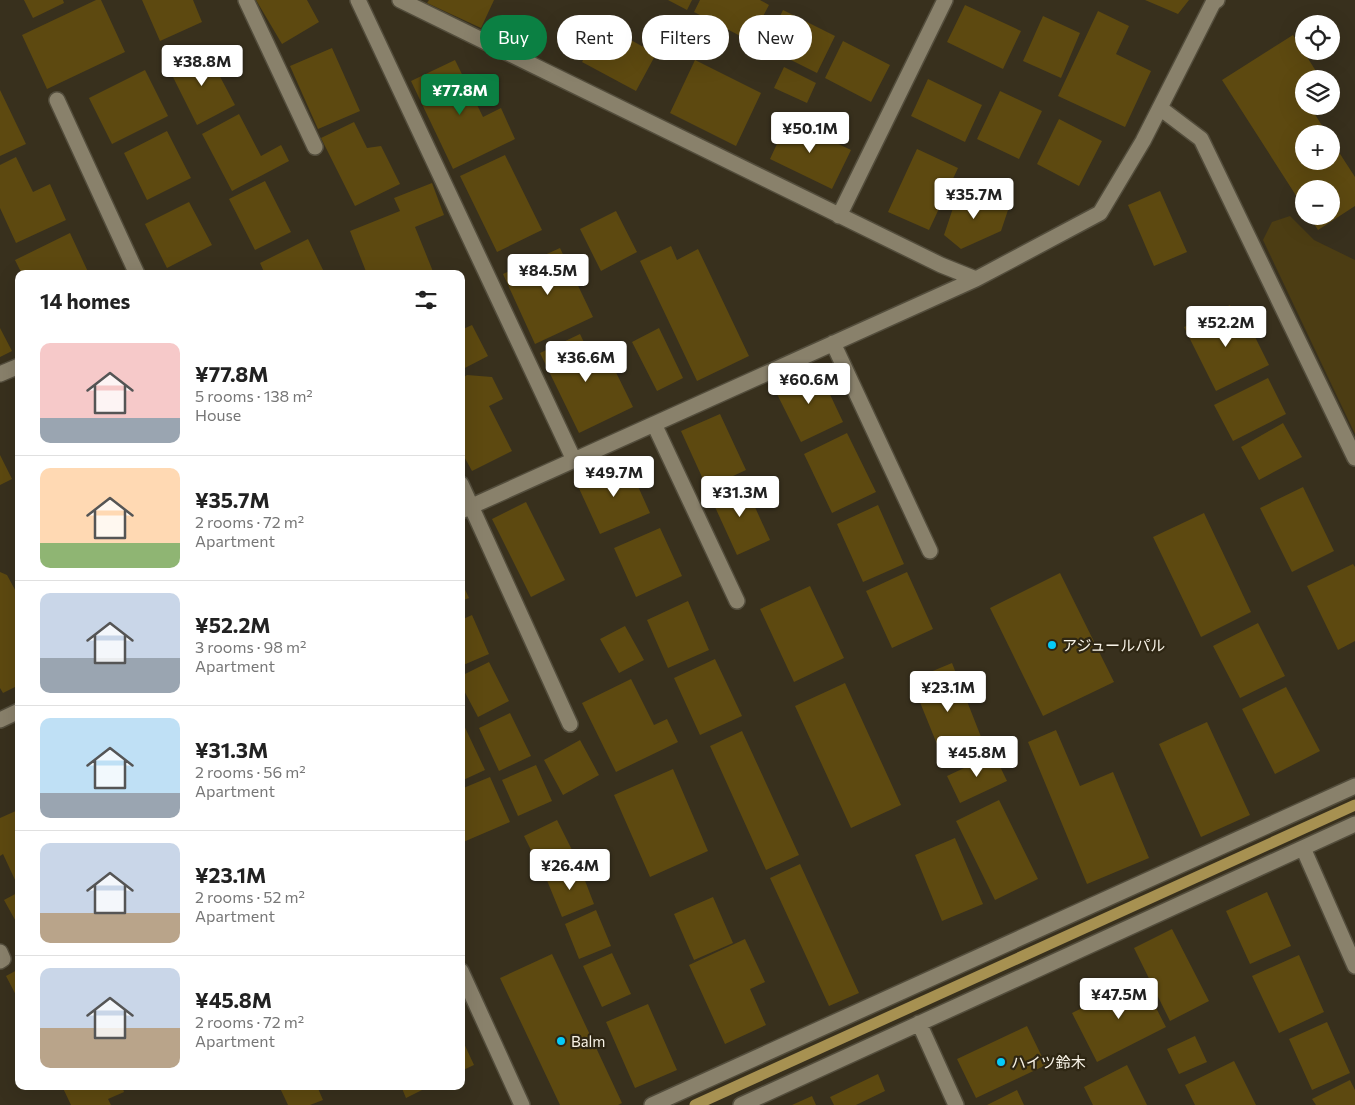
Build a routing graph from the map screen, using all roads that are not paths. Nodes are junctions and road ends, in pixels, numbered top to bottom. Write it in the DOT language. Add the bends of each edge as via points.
graph roads {
  1 [pos="246,0"];
  2 [pos="358,0"];
  3 [pos="400,0"];
  4 [pos="945,0"];
  5 [pos="1217,0"];
  6 [pos="56,100"];
  7 [pos="1160,108"];
  8 [pos="315,147"];
  9 [pos="839,216"];
  10 [pos="135,270"];
  11 [pos="976,279"];
  12 [pos="833,343"];
  13 [pos="15,368"];
  14 [pos="0,374"];
  15 [pos="654,424"];
  16 [pos="1355,458"];
  17 [pos="574,460"];
  18 [pos="466,509"];
  19 [pos="930,551"];
  20 [pos="737,601"];
  21 [pos="15,713"];
  22 [pos="0,720"];
  23 [pos="570,724"];
  24 [pos="1355,786"];
  25 [pos="1355,824"];
  26 [pos="1303,848"];
  27 [pos="0,952"];
  28 [pos="0,961"];
  29 [pos="1355,966"];
  30 [pos="465,980"];
  31 [pos="919,1024"];
  32 [pos="522,1105"];
  33 [pos="652,1105"];
  34 [pos="741,1105"];
  35 [pos="956,1105"];
  1 -- 8 [label="street"];
  2 -- 17 [label="street"];
  3 -- 9 [label="street"];
  4 -- 9 [label="street"];
  5 -- 7 [label="street"];
  6 -- 10 [label="street"];
  7 -- 11 [label="street" via="1100,213"];
  7 -- 16 [label="street" via="1202,139"];
  9 -- 11 [label="street"];
  11 -- 12 [label="street"];
  12 -- 15 [label="street"];
  12 -- 19 [label="street"];
  13 -- 14 [label="street"];
  15 -- 17 [label="street"];
  15 -- 20 [label="street"];
  17 -- 18 [label="street"];
  18 -- 23 [label="street"];
  21 -- 22 [label="street"];
  24 -- 33 [label="street"];
  25 -- 26 [label="street"];
  26 -- 29 [label="street"];
  26 -- 31 [label="street"];
  27 -- 28 [label="street" via="3,959"];
  30 -- 32 [label="street"];
  31 -- 34 [label="street"];
  31 -- 35 [label="street"];
}
